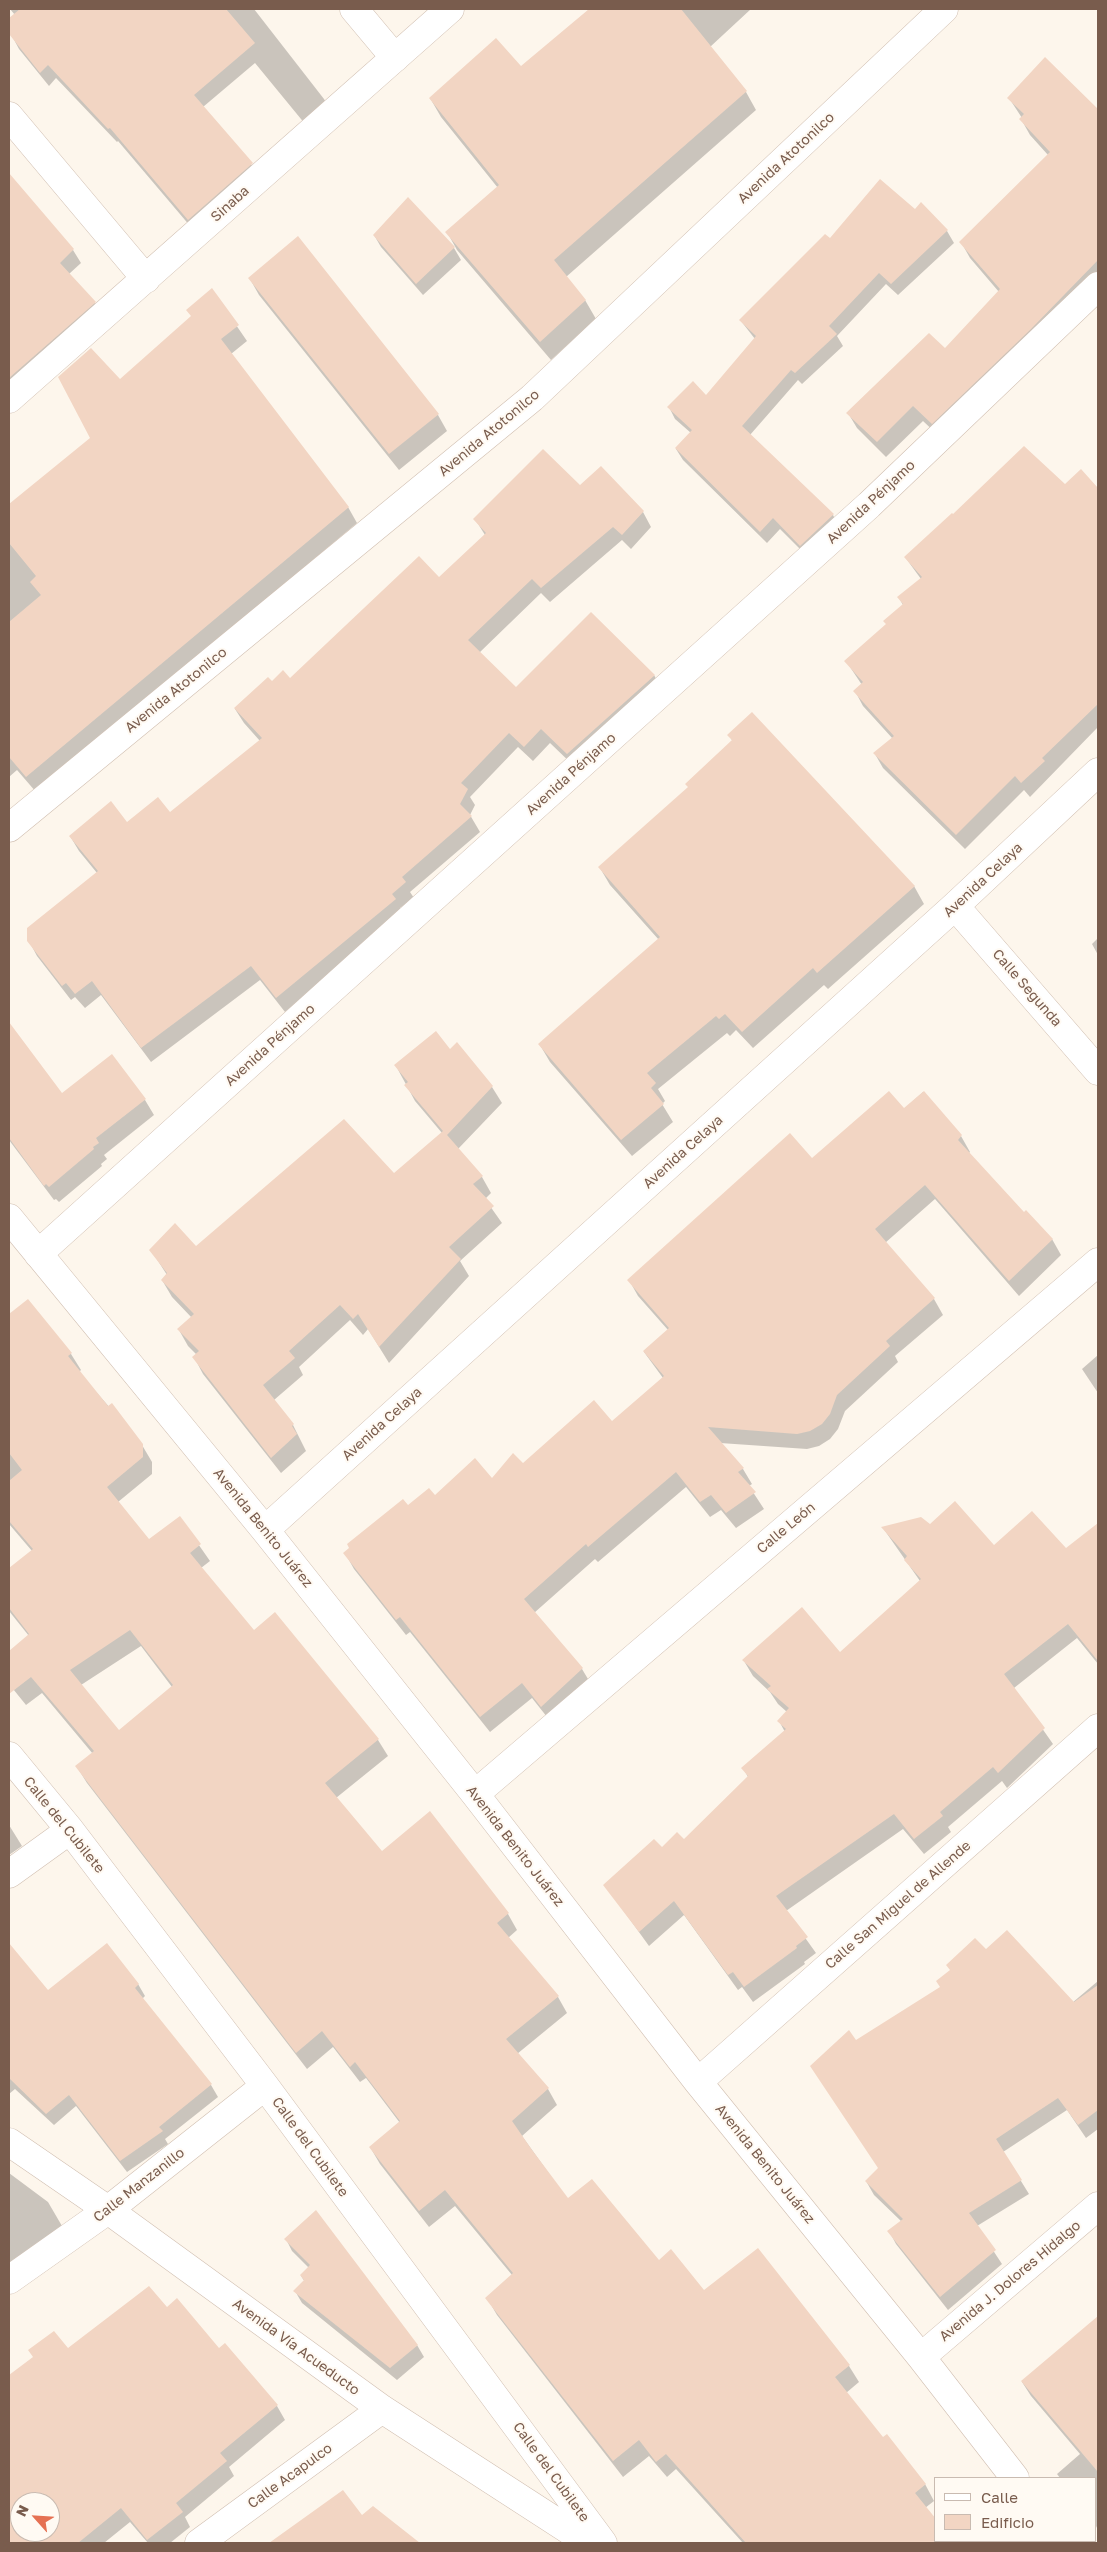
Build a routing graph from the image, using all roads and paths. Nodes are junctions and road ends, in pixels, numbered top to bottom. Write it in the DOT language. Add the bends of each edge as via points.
graph roads {
  1 [pos="354,9"];
  2 [pos="450,9"];
  3 [pos="944,9"];
  4 [pos="395,58"];
  5 [pos="9,116"];
  6 [pos="146,279"];
  7 [pos="1098,286"];
  8 [pos="9,399"];
  9 [pos="1098,772"];
  10 [pos="9,828"];
  11 [pos="955,906"];
  12 [pos="1098,1071"];
  13 [pos="9,1218"];
  14 [pos="38,1254"];
  15 [pos="1098,1262"];
  16 [pos="265,1530"];
  17 [pos="1098,1728"];
  18 [pos="9,1756"];
  19 [pos="475,1794"];
  20 [pos="70,1830"];
  21 [pos="9,1874"];
  22 [pos="698,2082"];
  23 [pos="265,2086"];
  24 [pos="9,2142"];
  25 [pos="1098,2206"];
  26 [pos="108,2210"];
  27 [pos="9,2280"];
  28 [pos="921,2357"];
  29 [pos="382,2409"];
  30 [pos="1014,2477"];
  31 [pos="199,2543"];
  32 [pos="588,2543"];
  33 [pos="603,2543"];
  1 -- 4 [label="street"];
  2 -- 4 [label="street, Sinaba"];
  3 -- 10 [label="street, Avenida Atotonilco" via="532,398"];
  4 -- 6 [label="street, Sinaba"];
  5 -- 6 [label="street"];
  6 -- 8 [label="street, Sinaba"];
  7 -- 14 [label="street, Avenida Pénjamo" via="869,505"];
  9 -- 11 [label="street, Avenida Celaya"];
  11 -- 12 [label="street, Calle Segunda"];
  11 -- 16 [label="street, Avenida Celaya"];
  13 -- 14 [label="street, Avenida Benito Juárez"];
  14 -- 16 [label="street, Avenida Benito Juárez"];
  15 -- 19 [label="street, Calle León"];
  16 -- 19 [label="street, Avenida Benito Juárez"];
  17 -- 22 [label="street, Calle San Miguel de Allende"];
  18 -- 20 [label="street, Calle del Cubilete"];
  19 -- 22 [label="street, Avenida Benito Juárez"];
  20 -- 21 [label="street"];
  20 -- 23 [label="street, Calle del Cubilete"];
  22 -- 28 [label="street, Avenida Benito Juárez"];
  23 -- 26 [label="street, Calle Manzanillo"];
  23 -- 33 [label="street, Calle del Cubilete"];
  24 -- 26 [label="street, Avenida Vía Acueducto"];
  25 -- 28 [label="street, Avenida J. Dolores Hidalgo"];
  26 -- 27 [label="street, Calle Manzanillo"];
  26 -- 29 [label="street, Avenida Vía Acueducto"];
  28 -- 30 [label="street, Avenida Benito Juárez"];
  29 -- 31 [label="street, Calle Acapulco"];
  29 -- 32 [label="street, Avenida Vía Acueducto"];
}
